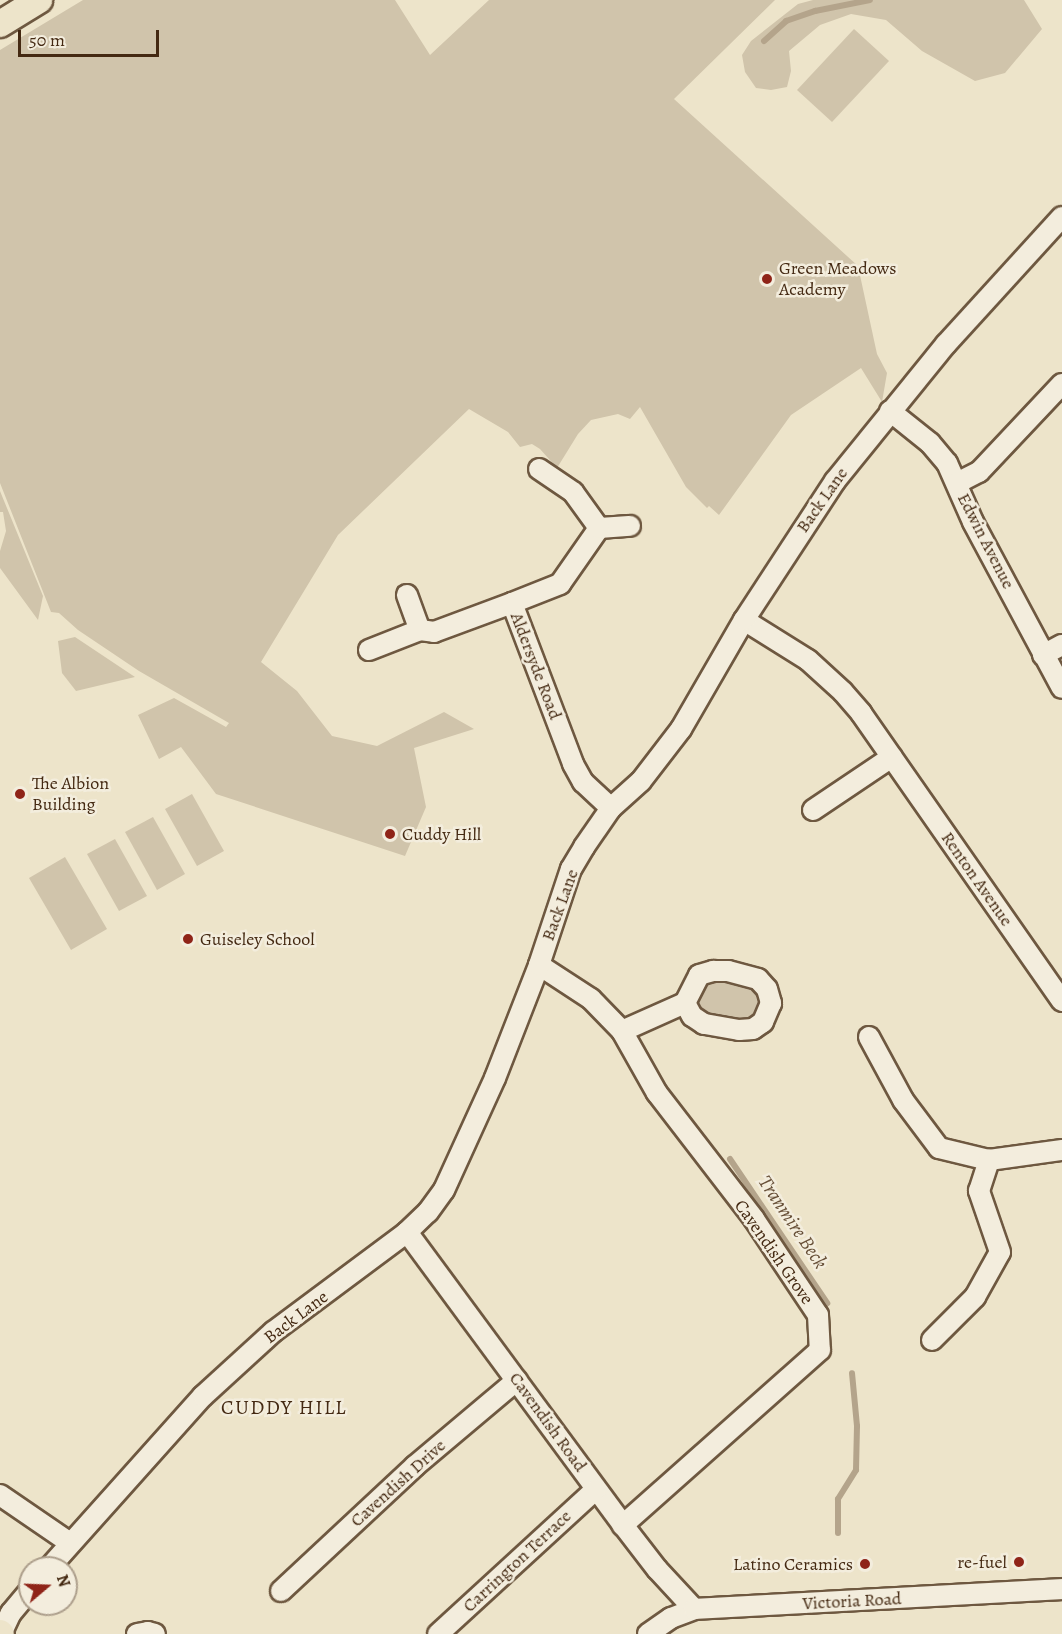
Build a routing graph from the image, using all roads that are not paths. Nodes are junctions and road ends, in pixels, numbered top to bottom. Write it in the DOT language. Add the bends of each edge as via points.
graph roads {
  1 [pos="39,0"];
  2 [pos="0,24"];
  3 [pos="1062,217"];
  4 [pos="1062,384"];
  5 [pos="890,411"];
  6 [pos="539,469"];
  7 [pos="957,483"];
  8 [pos="630,526"];
  9 [pos="599,528"];
  10 [pos="407,595"];
  11 [pos="512,603"];
  12 [pos="744,620"];
  13 [pos="420,630"];
  14 [pos="1062,645"];
  15 [pos="369,650"];
  16 [pos="1043,655"];
  17 [pos="1062,688"];
  18 [pos="892,757"];
  19 [pos="611,808"];
  20 [pos="813,810"];
  21 [pos="539,965"];
  22 [pos="1062,1001"];
  23 [pos="685,1003"];
  24 [pos="622,1030"];
  25 [pos="869,1037"];
  26 [pos="1062,1150"];
  27 [pos="988,1160"];
  28 [pos="406,1232"];
  29 [pos="932,1340"];
  30 [pos="518,1380"];
  31 [pos="596,1489"];
  32 [pos="0,1495"];
  33 [pos="623,1525"];
  34 [pos="70,1543"];
  35 [pos="59,1556"];
  36 [pos="1062,1589"];
  37 [pos="281,1591"];
  38 [pos="18,1605"];
  39 [pos="694,1610"];
  40 [pos="1,1634"];
  41 [pos="137,1634"];
  42 [pos="155,1634"];
  43 [pos="438,1634"];
  44 [pos="648,1634"];
  1 -- 2 [label="main road"];
  3 -- 5 [label="street, Back Lane"];
  4 -- 7 [label="street" via="979,472"];
  5 -- 7 [label="street, Edwin Avenue" via="940,452"];
  5 -- 12 [label="street, Back Lane" via="826,492"];
  6 -- 9 [label="street" via="573,492"];
  7 -- 16 [label="street, Edwin Avenue" via="973,522"];
  8 -- 9 [label="street"];
  9 -- 11 [label="street" via="560,584"];
  10 -- 13 [label="street"];
  11 -- 13 [label="street, Aldersyde Road" via="434,632"];
  11 -- 19 [label="street, Aldersyde Road" via="573,764 583,782"];
  12 -- 18 [label="street, Renton Avenue" via="824,673 861,713"];
  12 -- 19 [label="street, Back Lane" via="681,729 641,781"];
  13 -- 15 [label="street, Aldersyde Road"];
  14 -- 16 [label="street"];
  16 -- 17 [label="street, Edwin Avenue"];
  18 -- 20 [label="street"];
  18 -- 22 [label="street, Renton Avenue"];
  19 -- 21 [label="street, Back Lane" via="572,869"];
  21 -- 24 [label="street, Cavendish Grove" via="591,999"];
  21 -- 28 [label="street, Back Lane" via="454,1173 428,1212"];
  23 -- 24 [label="street"];
  24 -- 33 [label="street, Cavendish Grove" via="657,1093 754,1219 818,1315 820,1350"];
  25 -- 27 [label="street" via="903,1100 939,1148"];
  26 -- 27 [label="street"];
  27 -- 29 [label="street" via="979,1191 1000,1252 975,1297"];
  28 -- 30 [label="street, Cavendish Road"];
  28 -- 34 [label="street, Back Lane" via="273,1332 203,1396"];
  30 -- 31 [label="street, Cavendish Road"];
  30 -- 37 [label="street, Cavendish Drive" via="415,1466"];
  31 -- 33 [label="street, Cavendish Road"];
  31 -- 43 [label="street, Carrington Terrace"];
  32 -- 34 [label="street"];
  33 -- 39 [label="street, Cavendish Road"];
  34 -- 35 [label="street, Back Lane"];
  36 -- 39 [label="street, Victoria Road"];
  38 -- 40 [label="street"];
  39 -- 44 [label="street, Victoria Road" via="671,1618"];
  41 -- 42 [label="street"];
}
